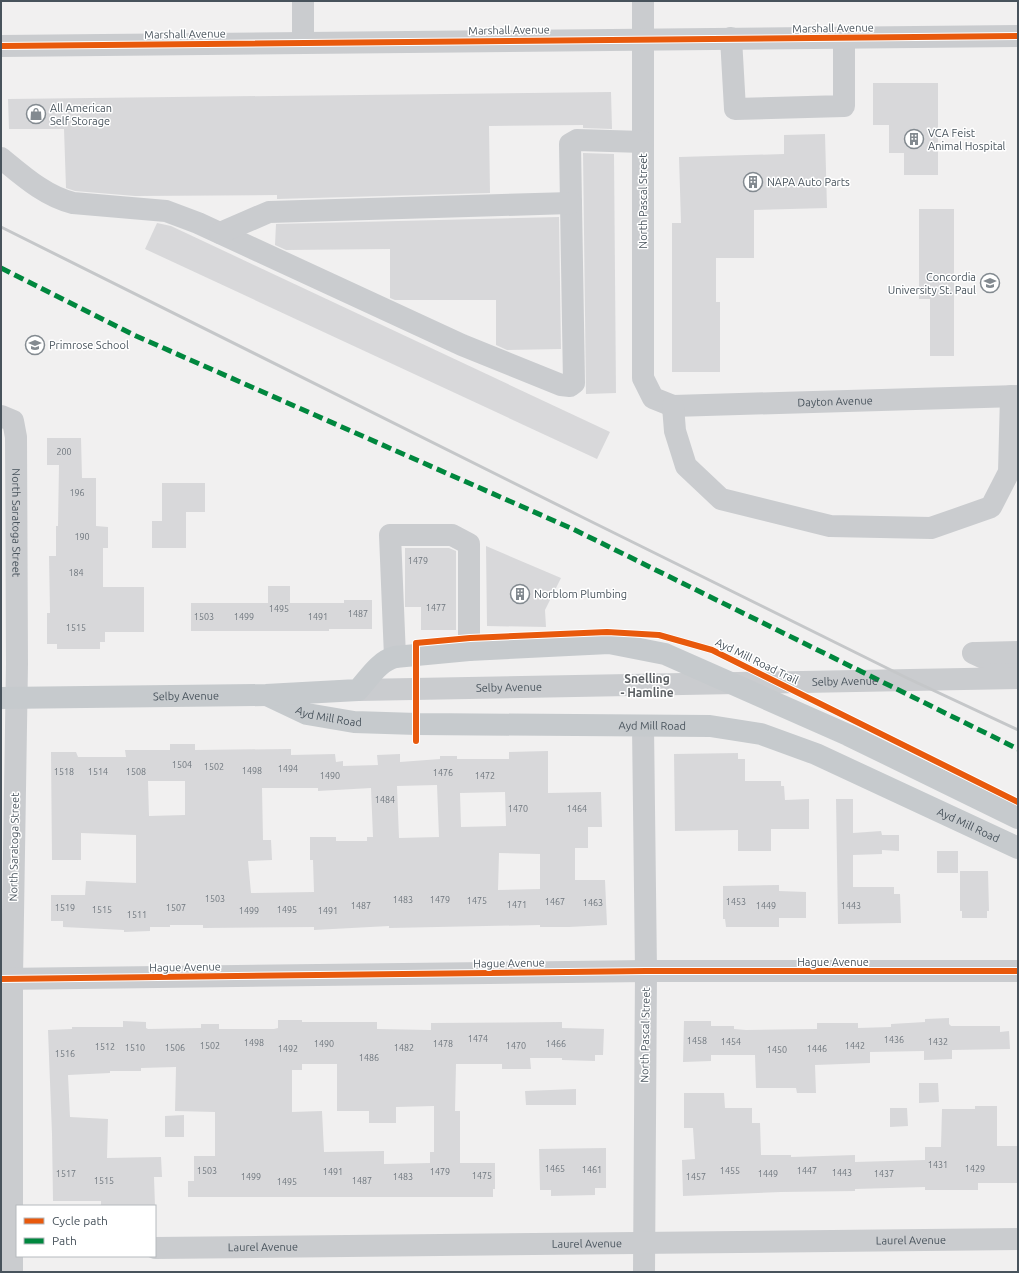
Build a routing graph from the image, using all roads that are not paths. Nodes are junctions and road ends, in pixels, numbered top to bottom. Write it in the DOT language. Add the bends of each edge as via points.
graph roads {
  1 [pos="304,1"];
  2 [pos="643,1"];
  3 [pos="1018,36"];
  4 [pos="731,38"];
  5 [pos="844,38"];
  6 [pos="644,39"];
  7 [pos="303,42"];
  8 [pos="1,46"];
  9 [pos="643,142"];
  10 [pos="1,158"];
  11 [pos="571,203"];
  12 [pos="220,233"];
  13 [pos="1015,396"];
  14 [pos="653,398"];
  15 [pos="673,406"];
  16 [pos="7,419"];
  17 [pos="469,650"];
  18 [pos="1018,652"];
  19 [pos="395,657"];
  20 [pos="1018,674"];
  21 [pos="1018,678"];
  22 [pos="358,690"];
  23 [pos="266,695"];
  24 [pos="9,698"];
  25 [pos="643,726"];
  26 [pos="1018,818"];
  27 [pos="1018,848"];
  28 [pos="646,971"];
  29 [pos="1018,971"];
  30 [pos="7,979"];
  31 [pos="1018,1239"];
  32 [pos="643,1243"];
  33 [pos="156,1248"];
  34 [pos="10,1249"];
  35 [pos="12,1272"];
  36 [pos="644,1272"];
  1 -- 7 [label="street"];
  2 -- 6 [label="street, North Pascal Street"];
  3 -- 5 [label="street, Marshall Avenue"];
  4 -- 5 [label="street, Marshall Avenue"];
  4 -- 5 [label="street" via="735,109 844,106"];
  4 -- 6 [label="street, Marshall Avenue"];
  6 -- 7 [label="street, Marshall Avenue"];
  6 -- 9 [label="street, North Pascal Street"];
  7 -- 8 [label="street, Marshall Avenue"];
  9 -- 11 [label="street" via="576,140 570,144"];
  9 -- 14 [label="street, North Pascal Street" via="643,378"];
  10 -- 12 [label="street" via="31,183 62,200 166,211"];
  11 -- 12 [label="street" via="269,212"];
  11 -- 12 [label="street" via="574,383 570,386 561,385 462,345"];
  13 -- 15 [label="street, Dayton Avenue"];
  13 -- 15 [label="street" via="1009,472 990,506 931,528 830,526 721,499 686,466 675,431"];
  14 -- 15 [label="street, Dayton Avenue"];
  16 -- 24 [label="street, North Saratoga Street" via="16,437"];
  17 -- 19 [label="main road"];
  17 -- 19 [label="street" via="469,544 452,535 390,534"];
  17 -- 26 [label="main road" via="609,643 666,654 848,734"];
  18 -- 20 [label="street" via="973,653"];
  19 -- 22 [label="main road" via="388,659 375,670"];
  21 -- 22 [label="street, Selby Avenue"];
  22 -- 23 [label="main road, Selby Avenue"];
  23 -- 24 [label="main road, Selby Avenue"];
  23 -- 25 [label="main road, Ayd Mill Road" via="307,714 354,722"];
  24 -- 30 [label="street, North Saratoga Street"];
  25 -- 27 [label="main road, Ayd Mill Road" via="710,726 760,734 816,754"];
  25 -- 28 [label="street, North Pascal Street"];
  28 -- 29 [label="street, Hague Avenue"];
  28 -- 30 [label="street, Hague Avenue"];
  28 -- 32 [label="street, North Pascal Street"];
  30 -- 34 [label="street, North Saratoga Street"];
  31 -- 32 [label="street, Laurel Avenue"];
  32 -- 33 [label="street, Laurel Avenue"];
  32 -- 36 [label="street, North Pascal Street"];
  34 -- 35 [label="street, North Saratoga Street"];
}
